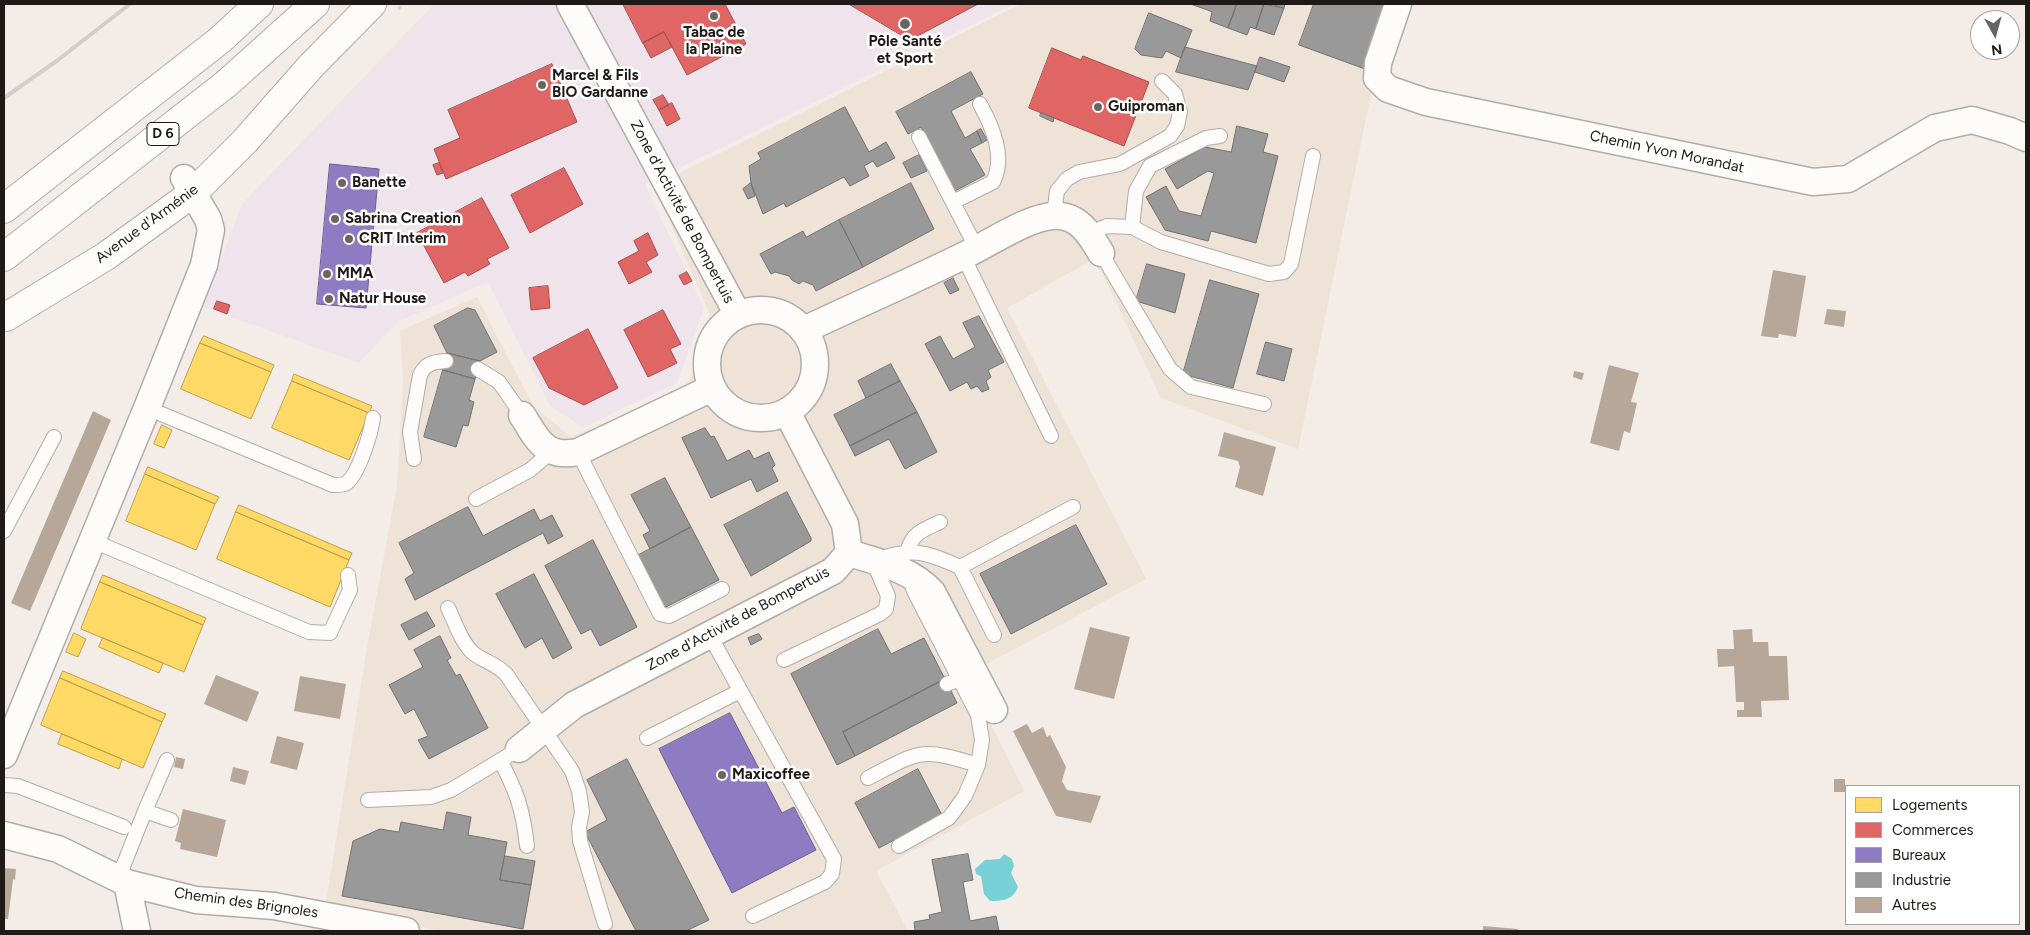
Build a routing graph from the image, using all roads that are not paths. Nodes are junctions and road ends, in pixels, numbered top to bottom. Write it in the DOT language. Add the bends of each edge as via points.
graph roads {
  1 [pos="259,4"];
  2 [pos="315,4"];
  3 [pos="570,4"];
  4 [pos="1398,4"];
  5 [pos="372,5"];
  6 [pos="1162,81"];
  7 [pos="980,104"];
  8 [pos="1220,136"];
  9 [pos="919,137"];
  10 [pos="2026,138"];
  11 [pos="1313,156"];
  12 [pos="189,186"];
  13 [pos="953,202"];
  14 [pos="4,209"];
  15 [pos="1054,215"];
  16 [pos="1132,227"];
  17 [pos="1095,243"];
  18 [pos="970,253"];
  19 [pos="4,257"];
  20 [pos="738,315"];
  21 [pos="5,318"];
  22 [pos="804,330"];
  23 [pos="446,361"];
  24 [pos="478,369"];
  25 [pos="712,388"];
  26 [pos="1264,404"];
  27 [pos="148,408"];
  28 [pos="787,412"];
  29 [pos="522,415"];
  30 [pos="373,418"];
  31 [pos="1051,436"];
  32 [pos="54,437"];
  33 [pos="551,452"];
  34 [pos="578,452"];
  35 [pos="414,459"];
  36 [pos="476,499"];
  37 [pos="1073,507"];
  38 [pos="940,522"];
  39 [pos="4,531"];
  40 [pos="93,541"];
  41 [pos="849,552"];
  42 [pos="874,561"];
  43 [pos="908,563"];
  44 [pos="960,567"];
  45 [pos="348,575"];
  46 [pos="722,589"];
  47 [pos="448,608"];
  48 [pos="709,634"];
  49 [pos="994,636"];
  50 [pos="784,660"];
  51 [pos="740,691"];
  52 [pos="994,710"];
  53 [pos="542,729"];
  54 [pos="647,738"];
  55 [pos="4,755"];
  56 [pos="510,755"];
  57 [pos="167,760"];
  58 [pos="978,765"];
  59 [pos="868,778"];
  60 [pos="4,785"];
  61 [pos="368,800"];
  62 [pos="145,811"];
  63 [pos="171,820"];
  64 [pos="124,826"];
  65 [pos="4,830"];
  66 [pos="527,846"];
  67 [pos="899,846"];
  68 [pos="123,881"];
  69 [pos="753,916"];
  70 [pos="605,924"];
  71 [pos="137,931"];
  72 [pos="406,931"];
  1 -- 14 [label="main road, D 6" via="220,40"];
  2 -- 19 [label="main road, D 6" via="226,84"];
  3 -- 20 [label="street, Zone d'Activité de Bompertuis"];
  4 -- 10 [label="street, Chemin Yvon Morandat" via="1378,63 1377,78 1388,89 1426,102 1813,182 1848,179 1935,128 1972,120"];
  5 -- 12 [label="main road, Avenue d'Arménie" via="311,66 245,141"];
  6 -- 15 [label="lane" via="1175,94 1180,112 1178,126 1170,136 1120,164 1079,172 1067,179 1057,191"];
  7 -- 13 [label="lane" via="997,141 996,176 993,182"];
  8 -- 16 [label="lane" via="1206,138 1150,166 1136,191"];
  9 -- 13 [label="lane"];
  11 -- 16 [label="lane" via="1290,264 1284,272 1269,274 1161,242"];
  12 -- 21 [label="main road, Avenue d'Arménie" via="106,256"];
  12 -- 27 [label="street" via="211,230 208,250"];
  13 -- 18 [label="lane"];
  15 -- 17 [label="street" via="1071,219"];
  15 -- 18 [label="street" via="1037,219"];
  16 -- 17 [label="lane" via="1107,226"];
  17 -- 26 [label="lane" via="1170,369 1191,387"];
  18 -- 22 [label="street"];
  18 -- 31 [label="lane"];
  20 -- 22 [label="street, Zone d'Activité de Bompertuis" via="755,310 774,311 790,318"];
  20 -- 25 [label="street, Zone d'Activité de Bompertuis" via="724,324 713,338 707,355 707,372"];
  22 -- 28 [label="street, Zone d'Activité de Bompertuis" via="816,359 815,375 800,403"];
  23 -- 35 [label="lane" via="432,362 420,375 410,432"];
  24 -- 29 [label="lane" via="499,382"];
  25 -- 28 [label="street, Zone d'Activité de Bompertuis" via="722,403 736,413 770,418"];
  25 -- 34 [label="street"];
  27 -- 30 [label="lane" via="333,485 344,484 353,477 372,431"];
  27 -- 40 [label="street"];
  28 -- 41 [label="street" via="845,524"];
  29 -- 33 [label="street" via="538,441"];
  32 -- 39 [label="lane"];
  33 -- 34 [label="street"];
  33 -- 36 [label="lane" via="530,470"];
  34 -- 46 [label="lane" via="660,614 669,616"];
  37 -- 44 [label="lane"];
  38 -- 43 [label="lane" via="911,539"];
  40 -- 45 [label="lane" via="320,634 330,633 334,625 350,590"];
  40 -- 55 [label="street"];
  41 -- 42 [label="street"];
  41 -- 48 [label="street, Zone d'Activité de Bompertuis" via="833,571"];
  42 -- 43 [label="street"];
  42 -- 50 [label="lane" via="888,596 886,609"];
  43 -- 44 [label="lane" via="918,552"];
  43 -- 52 [label="street" via="932,592"];
  43 -- 58 [label="lane" via="914,591 953,681 978,715 982,740"];
  44 -- 49 [label="lane"];
  47 -- 53 [label="lane" via="467,645 506,674"];
  48 -- 51 [label="lane"];
  48 -- 53 [label="street, Zone d'Activité de Bompertuis" via="574,705"];
  51 -- 54 [label="lane"];
  51 -- 69 [label="lane" via="834,859 832,874 825,882"];
  53 -- 56 [label="street, Zone d'Activité de Bompertuis"];
  53 -- 70 [label="lane" via="572,771 579,791 582,812 578,827 580,841"];
  56 -- 61 [label="lane" via="451,790 431,797"];
  56 -- 66 [label="lane"];
  57 -- 62 [label="lane"];
  58 -- 59 [label="lane" via="926,752 912,755"];
  58 -- 67 [label="lane" via="965,796 949,818"];
  60 -- 64 [label="lane" via="18,786"];
  62 -- 63 [label="lane"];
  62 -- 68 [label="lane"];
  65 -- 68 [label="street, Chemin des Brignoles" via="58,849"];
  68 -- 71 [label="street"];
  68 -- 72 [label="street, Chemin des Brignoles" via="196,900 283,908"];
}
